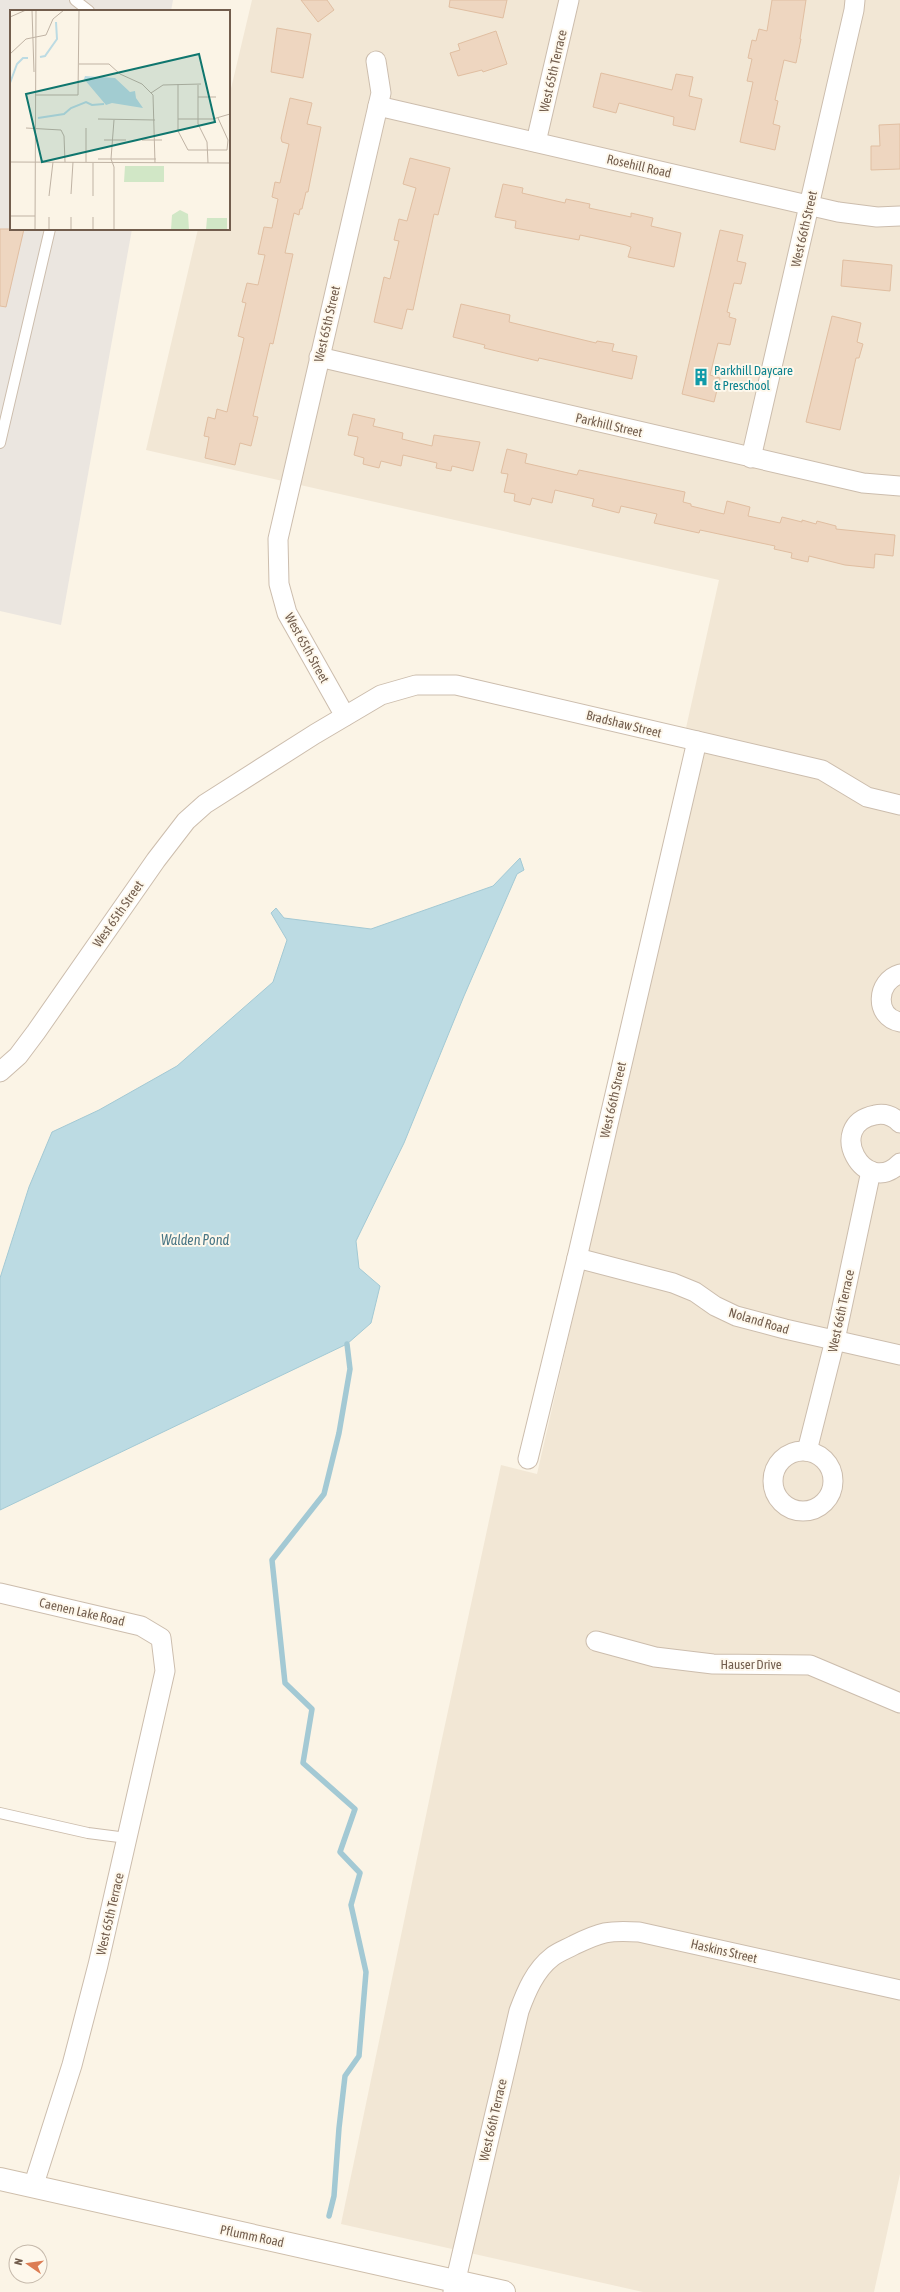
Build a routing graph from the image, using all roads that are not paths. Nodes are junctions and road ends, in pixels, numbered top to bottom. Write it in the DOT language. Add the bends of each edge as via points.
graph roads {
  1 [pos="76,0"];
  2 [pos="569,0"];
  3 [pos="855,0"];
  4 [pos="88,10"];
  5 [pos="376,60"];
  6 [pos="378,106"];
  7 [pos="536,142"];
  8 [pos="810,206"];
  9 [pos="900,216"];
  10 [pos="50,230"];
  11 [pos="319,357"];
  12 [pos="0,443"];
  13 [pos="751,458"];
  14 [pos="900,486"];
  15 [pos="345,716"];
  16 [pos="697,740"];
  17 [pos="900,805"];
  18 [pos="900,974"];
  19 [pos="900,1022"];
  20 [pos="0,1072"];
  21 [pos="900,1122"];
  22 [pos="900,1163"];
  23 [pos="871,1171"];
  24 [pos="577,1258"];
  25 [pos="835,1340"];
  26 [pos="900,1356"];
  27 [pos="807,1451"];
  28 [pos="528,1459"];
  29 [pos="0,1593"];
  30 [pos="161,1638"];
  31 [pos="596,1641"];
  32 [pos="900,1703"];
  33 [pos="0,1813"];
  34 [pos="127,1838"];
  35 [pos="552,1957"];
  36 [pos="900,1990"];
  37 [pos="0,2179"];
  38 [pos="33,2187"];
  39 [pos="454,2286"];
  40 [pos="504,2292"];
  1 -- 4 [label="lane"];
  2 -- 7 [label="street, West 65th Terrace"];
  3 -- 8 [label="street, West 66th Street"];
  5 -- 6 [label="street, West 65th Street" via="381,93"];
  6 -- 7 [label="street, Rosehill Road"];
  6 -- 11 [label="street, West 65th Street"];
  7 -- 8 [label="street, Rosehill Road"];
  8 -- 9 [label="street, Rosehill Road" via="877,217"];
  8 -- 13 [label="street, West 66th Street"];
  10 -- 12 [label="lane"];
  11 -- 13 [label="street, Parkhill Street"];
  11 -- 15 [label="street, West 65th Street" via="278,539 279,584 287,613"];
  13 -- 14 [label="street, Parkhill Street" via="862,483"];
  15 -- 16 [label="street, Bradshaw Street" via="381,695 416,685 456,685"];
  15 -- 20 [label="street, West 65th Street" via="205,804 186,821 36,1032 18,1056"];
  16 -- 17 [label="street, Bradshaw Street" via="822,770 867,797"];
  16 -- 24 [label="street, West 66th Street"];
  18 -- 19 [label="street" via="887,981 880,996 885,1012 890,1018"];
  21 -- 23 [label="street" via="889,1115 879,1114 860,1121 854,1129 851,1149 862,1166"];
  22 -- 23 [label="street" via="889,1171"];
  23 -- 25 [label="street, West 66th Terrace"];
  24 -- 25 [label="street, Noland Road" via="673,1283 695,1292 736,1316 785,1330"];
  24 -- 28 [label="street, West 66th Street"];
  25 -- 26 [label="street, Noland Road"];
  25 -- 27 [label="street, West 66th Terrace"];
  29 -- 30 [label="street, Caenen Lake Road" via="141,1626"];
  30 -- 34 [label="street, West 65th Terrace" via="165,1671"];
  31 -- 32 [label="street, Hauser Drive" via="656,1657 713,1664 810,1665"];
  33 -- 34 [label="lane" via="88,1833"];
  34 -- 38 [label="street, West 65th Terrace" via="72,2065"];
  35 -- 36 [label="street, Haskins Street" via="598,1933 620,1930"];
  35 -- 39 [label="street, West 66th Terrace" via="538,1972 519,2011"];
  37 -- 38 [label="main road, Pflumm Road"];
  38 -- 39 [label="main road, Pflumm Road"];
  39 -- 40 [label="main road, Pflumm Road"];
}
